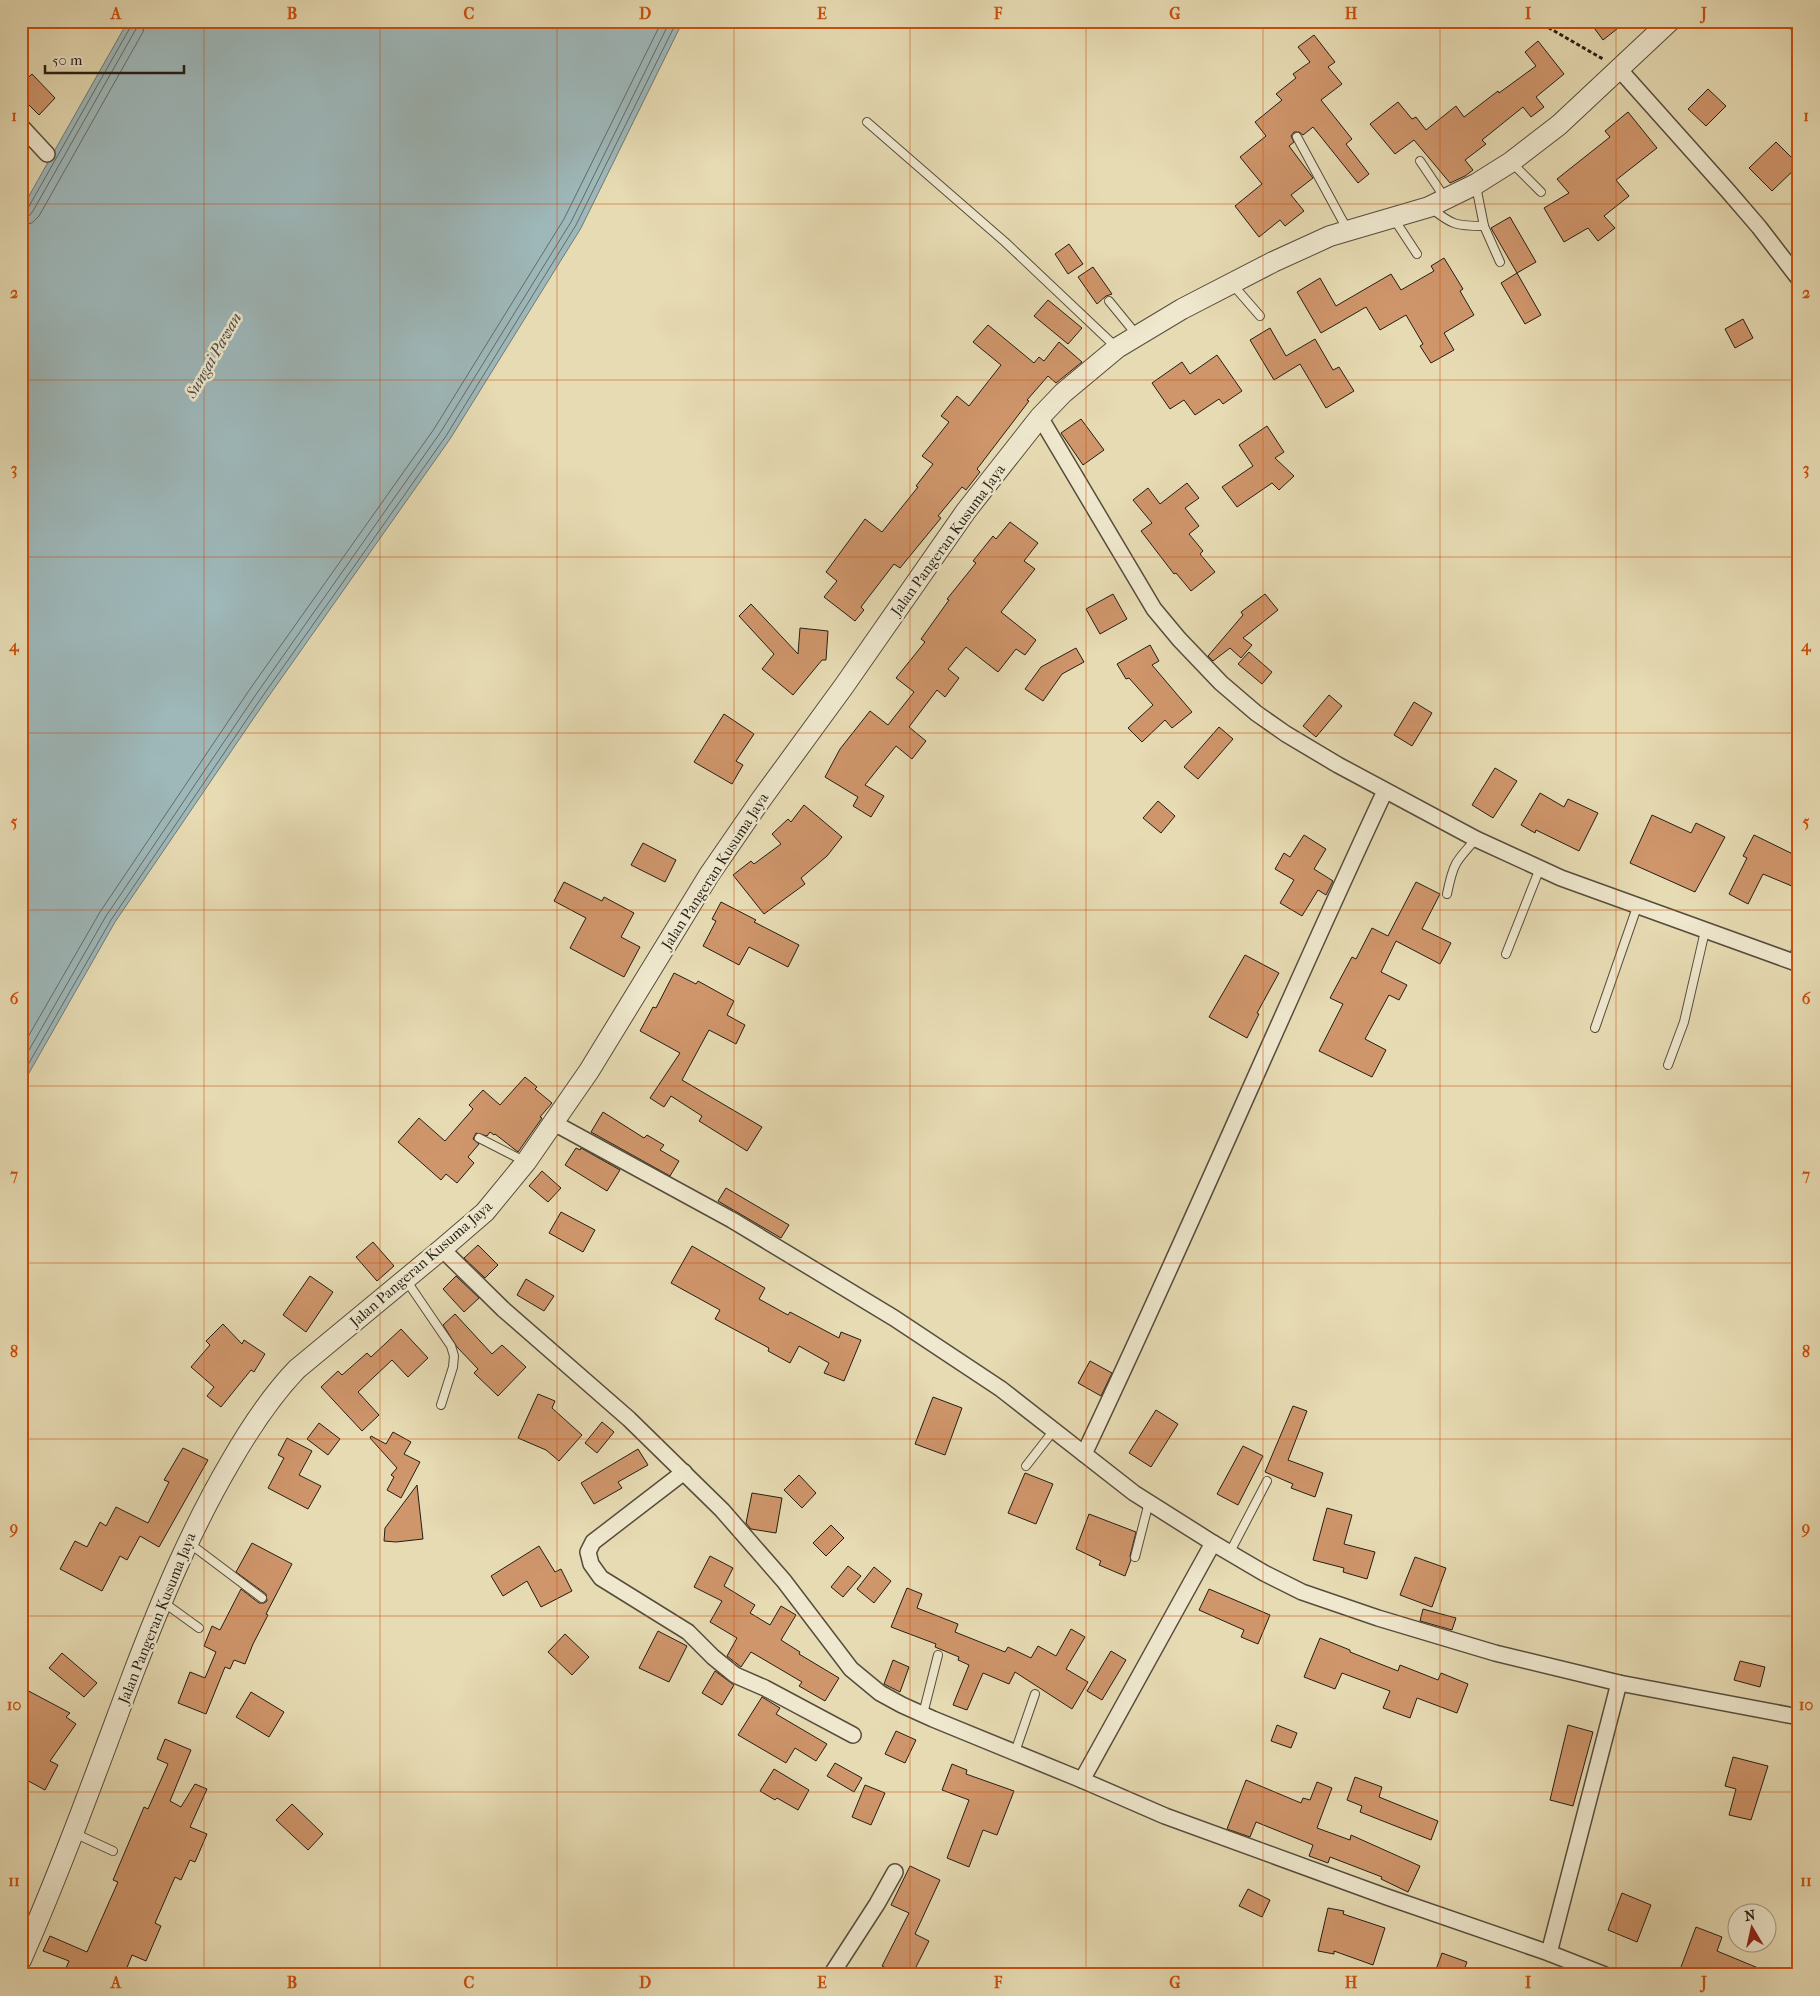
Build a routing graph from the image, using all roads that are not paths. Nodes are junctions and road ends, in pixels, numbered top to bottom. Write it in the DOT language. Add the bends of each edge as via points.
graph roads {
  1 [pos="1670,21"];
  2 [pos="1795,21"];
  3 [pos="1799,26"];
  4 [pos="1619,68"];
  5 [pos="867,122"];
  6 [pos="21,126"];
  7 [pos="1297,137"];
  8 [pos="47,154"];
  9 [pos="1420,161"];
  10 [pos="1511,162"];
  11 [pos="1476,184"];
  12 [pos="1541,192"];
  13 [pos="1438,203"];
  14 [pos="1393,217"];
  15 [pos="1484,226"];
  16 [pos="1348,230"];
  17 [pos="1418,254"];
  18 [pos="1500,262"];
  19 [pos="1799,279"];
  20 [pos="1232,283"];
  21 [pos="1109,301"];
  22 [pos="1260,316"];
  23 [pos="1138,335"];
  24 [pos="1117,348"];
  25 [pos="1040,417"];
  26 [pos="1385,792"];
  27 [pos="1476,839"];
  28 [pos="1540,868"];
  29 [pos="1447,894"];
  30 [pos="1637,907"];
  31 [pos="1705,931"];
  32 [pos="1799,936"];
  33 [pos="1506,954"];
  34 [pos="1796,963"];
  35 [pos="1595,1028"];
  36 [pos="1668,1065"];
  37 [pos="554,1123"];
  38 [pos="479,1138"];
  39 [pos="526,1162"];
  40 [pos="442,1250"];
  41 [pos="406,1280"];
  42 [pos="441,1404"];
  43 [pos="1054,1430"];
  44 [pos="1084,1454"];
  45 [pos="1026,1466"];
  46 [pos="684,1472"];
  47 [pos="1267,1481"];
  48 [pos="1149,1502"];
  49 [pos="188,1542"];
  50 [pos="1213,1543"];
  51 [pos="1230,1552"];
  52 [pos="1135,1557"];
  53 [pos="262,1598"];
  54 [pos="161,1601"];
  55 [pos="199,1628"];
  56 [pos="938,1655"];
  57 [pos="1619,1683"];
  58 [pos="1035,1694"];
  59 [pos="923,1714"];
  60 [pos="1799,1717"];
  61 [pos="853,1735"];
  62 [pos="1015,1752"];
  63 [pos="1082,1780"];
  64 [pos="72,1832"];
  65 [pos="113,1851"];
  66 [pos="895,1872"];
  67 [pos="1549,1953"];
  68 [pos="22,1954"];
  69 [pos="831,1975"];
  70 [pos="1605,1975"];
  1 -- 4 [label="street, Jalan Pangeran Kusuma Jaya"];
  2 -- 3 [label="street"];
  4 -- 10 [label="street, Jalan Pangeran Kusuma Jaya" via="1559,124"];
  4 -- 19 [label="street" via="1759,227"];
  5 -- 24 [label="lane" via="1005,242"];
  6 -- 8 [label="street"];
  7 -- 16 [label="lane"];
  9 -- 13 [label="lane"];
  10 -- 11 [label="street, Jalan Pangeran Kusuma Jaya"];
  10 -- 12 [label="lane"];
  11 -- 13 [label="street, Jalan Pangeran Kusuma Jaya"];
  11 -- 15 [label="lane"];
  13 -- 14 [label="street, Jalan Pangeran Kusuma Jaya"];
  13 -- 15 [label="lane" via="1449,223"];
  14 -- 16 [label="street, Jalan Pangeran Kusuma Jaya"];
  14 -- 17 [label="lane"];
  15 -- 18 [label="lane"];
  16 -- 20 [label="street, Jalan Pangeran Kusuma Jaya" via="1304,246"];
  20 -- 22 [label="lane"];
  20 -- 23 [label="street, Jalan Pangeran Kusuma Jaya"];
  21 -- 23 [label="lane"];
  23 -- 24 [label="street, Jalan Pangeran Kusuma Jaya"];
  24 -- 25 [label="street, Jalan Pangeran Kusuma Jaya"];
  25 -- 26 [label="street" via="1154,609 1180,639 1221,683 1256,713"];
  25 -- 37 [label="street, Jalan Pangeran Kusuma Jaya" via="966,511 709,875"];
  26 -- 27 [label="street"];
  26 -- 44 [label="street"];
  27 -- 28 [label="street"];
  27 -- 29 [label="lane" via="1456,861"];
  28 -- 30 [label="street"];
  28 -- 33 [label="lane"];
  30 -- 31 [label="street"];
  30 -- 35 [label="lane"];
  31 -- 34 [label="street"];
  31 -- 36 [label="lane" via="1684,1022"];
  32 -- 34 [label="lane"];
  37 -- 39 [label="street, Jalan Pangeran Kusuma Jaya"];
  37 -- 43 [label="street" via="732,1220 894,1318 1002,1389"];
  38 -- 39 [label="lane"];
  39 -- 40 [label="street, Jalan Pangeran Kusuma Jaya" via="485,1212"];
  40 -- 41 [label="street, Jalan Pangeran Kusuma Jaya"];
  40 -- 46 [label="street"];
  41 -- 42 [label="lane" via="451,1346 454,1356"];
  41 -- 49 [label="street, Jalan Pangeran Kusuma Jaya" via="279,1387 240,1444"];
  43 -- 44 [label="street"];
  43 -- 45 [label="lane"];
  44 -- 48 [label="street"];
  46 -- 59 [label="street" via="763,1556 852,1669 880,1693"];
  46 -- 61 [label="street" via="593,1542 588,1552 591,1564 601,1578 688,1632 735,1675"];
  47 -- 51 [label="lane"];
  48 -- 50 [label="street"];
  48 -- 52 [label="lane"];
  49 -- 53 [label="lane"];
  49 -- 54 [label="street, Jalan Pangeran Kusuma Jaya"];
  50 -- 51 [label="street"];
  50 -- 63 [label="street"];
  51 -- 57 [label="street" via="1302,1592 1378,1618 1495,1653"];
  54 -- 55 [label="lane"];
  54 -- 64 [label="street, Jalan Pangeran Kusuma Jaya"];
  56 -- 59 [label="lane"];
  57 -- 60 [label="street"];
  57 -- 67 [label="street"];
  58 -- 62 [label="lane"];
  59 -- 62 [label="street"];
  62 -- 63 [label="street"];
  63 -- 67 [label="street" via="1165,1816"];
  64 -- 65 [label="lane"];
  64 -- 68 [label="street, Jalan Pangeran Kusuma Jaya"];
  66 -- 69 [label="street"];
  67 -- 70 [label="street"];
}
